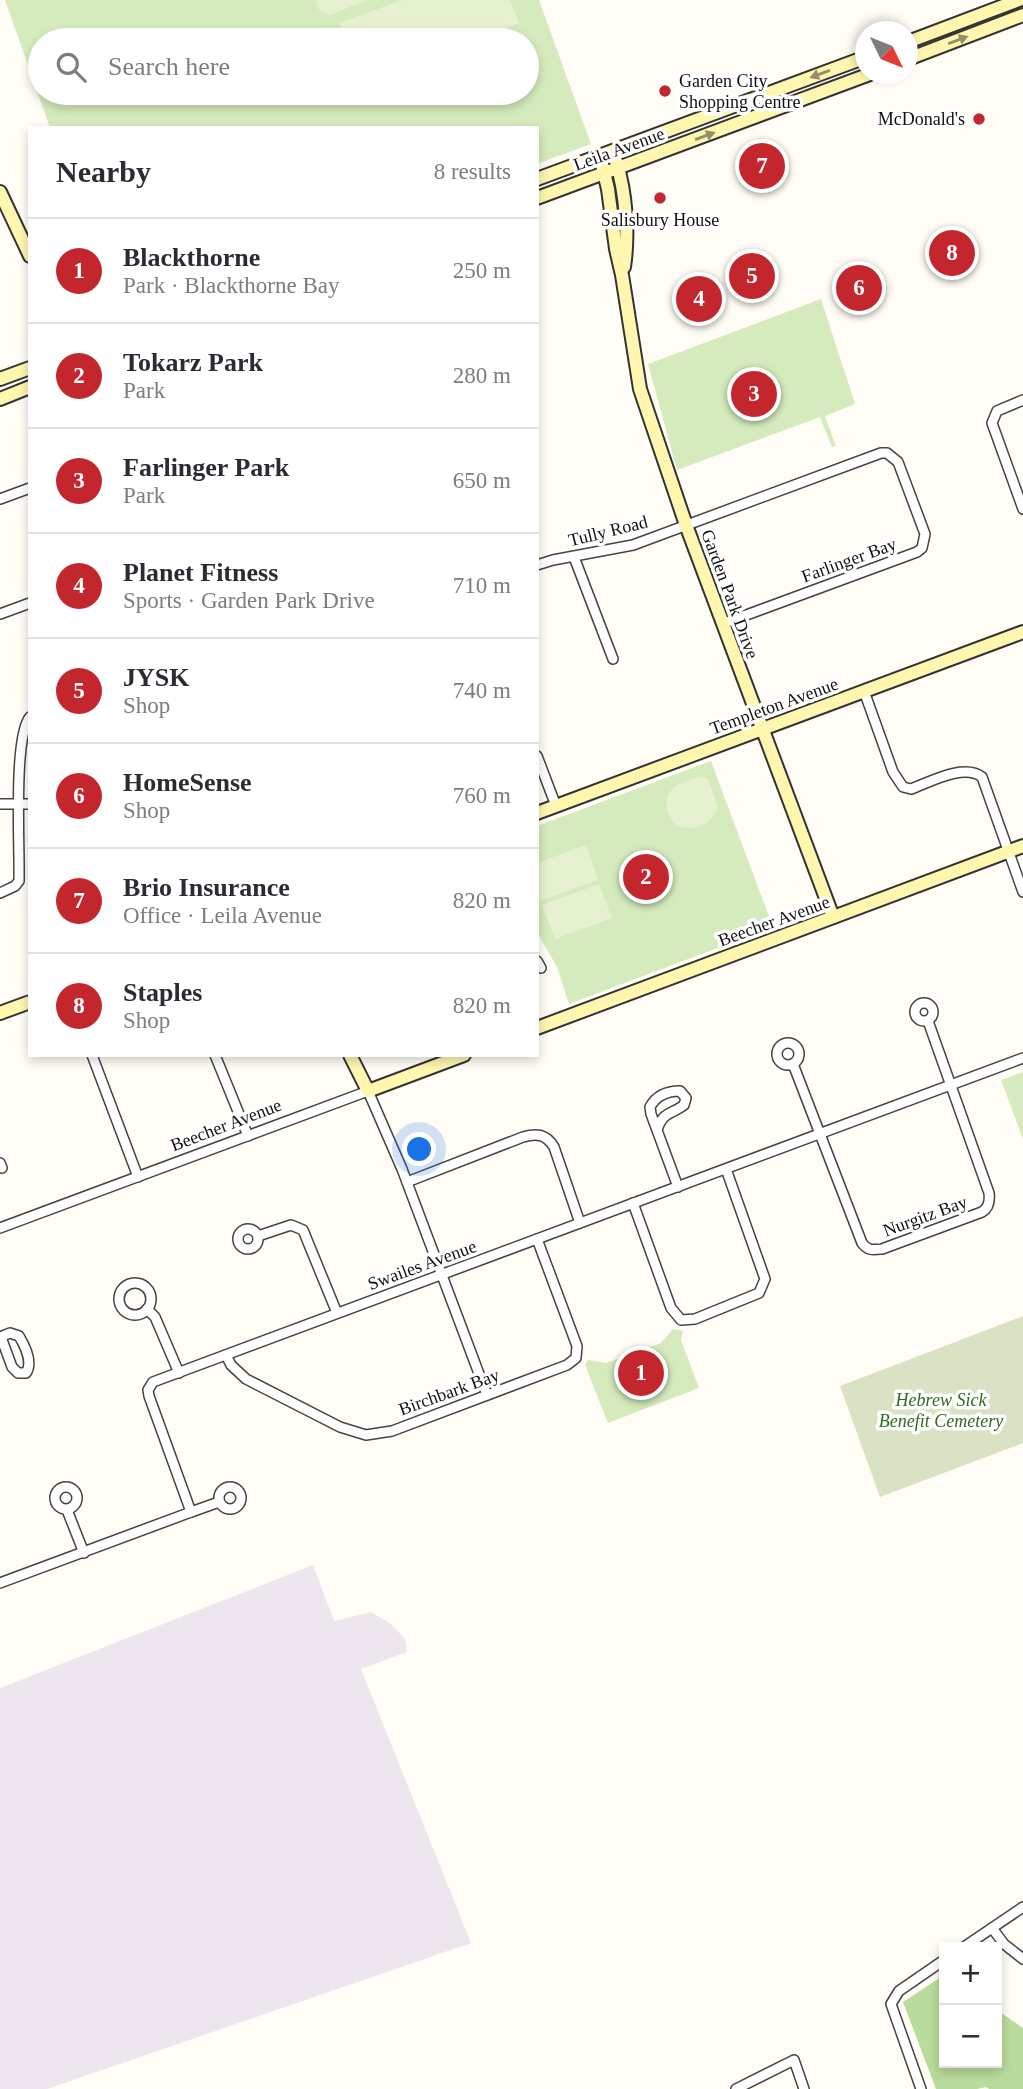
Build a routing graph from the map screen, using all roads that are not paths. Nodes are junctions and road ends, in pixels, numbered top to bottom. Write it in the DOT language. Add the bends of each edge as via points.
graph roads {
  1 [pos="1019,0"];
  2 [pos="1023,15"];
  3 [pos="918,38"];
  4 [pos="918,55"];
  5 [pos="855,61"];
  6 [pos="855,80"];
  7 [pos="607,154"];
  8 [pos="618,168"];
  9 [pos="605,173"];
  10 [pos="539,178"];
  11 [pos="0,192"];
  12 [pos="539,197"];
  13 [pos="28,252"];
  14 [pos="622,275"];
  15 [pos="28,369"];
  16 [pos="0,379"];
  17 [pos="28,388"];
  18 [pos="0,398"];
  19 [pos="1023,400"];
  20 [pos="28,489"];
  21 [pos="0,499"];
  22 [pos="1023,508"];
  23 [pos="686,525"];
  24 [pos="574,557"];
  25 [pos="539,564"];
  26 [pos="28,604"];
  27 [pos="0,614"];
  28 [pos="722,624"];
  29 [pos="1023,632"];
  30 [pos="613,659"];
  31 [pos="864,691"];
  32 [pos="28,721"];
  33 [pos="762,729"];
  34 [pos="539,761"];
  35 [pos="0,804"];
  36 [pos="19,804"];
  37 [pos="28,804"];
  38 [pos="556,806"];
  39 [pos="539,812"];
  40 [pos="1023,846"];
  41 [pos="1008,852"];
  42 [pos="1023,892"];
  43 [pos="0,893"];
  44 [pos="833,917"];
  45 [pos="28,1003"];
  46 [pos="0,1013"];
  47 [pos="928,1021"];
  48 [pos="539,1027"];
  49 [pos="93,1057"];
  50 [pos="216,1057"];
  51 [pos="351,1057"];
  52 [pos="459,1057"];
  53 [pos="1023,1058"];
  54 [pos="793,1065"];
  55 [pos="950,1086"];
  56 [pos="368,1091"];
  57 [pos="657,1130"];
  58 [pos="820,1134"];
  59 [pos="248,1136"];
  60 [pos="726,1169"];
  61 [pos="138,1177"];
  62 [pos="407,1182"];
  63 [pos="678,1187"];
  64 [pos="633,1203"];
  65 [pos="580,1223"];
  66 [pos="0,1228"];
  67 [pos="258,1236"];
  68 [pos="537,1239"];
  69 [pos="441,1275"];
  70 [pos="147,1309"];
  71 [pos="337,1313"];
  72 [pos="226,1355"];
  73 [pos="179,1373"];
  74 [pos="487,1395"];
  75 [pos="219,1502"];
  76 [pos="68,1510"];
  77 [pos="191,1512"];
  78 [pos="84,1553"];
  79 [pos="0,1583"];
  80 [pos="1023,1907"];
  81 [pos="992,1928"];
  82 [pos="971,1942"];
  83 [pos="1023,1959"];
  84 [pos="939,1963"];
  85 [pos="736,2089"];
  86 [pos="804,2089"];
  87 [pos="921,2089"];
  1 -- 3 [label="street"];
  4 -- 2 [label="street, one-way"];
  5 -- 7 [label="street, Leila Avenue, one-way"];
  8 -- 6 [label="street, Leila Avenue, one-way"];
  7 -- 8 [label="street, Garden Park Drive"];
  7 -- 9 [label="street, Garden Park Drive"];
  7 -- 10 [label="street, Leila Avenue"];
  8 -- 9 [label="street, Leila Avenue"];
  8 -- 14 [label="street, Garden Park Drive" via="627,249"];
  9 -- 12 [label="street, Leila Avenue"];
  9 -- 14 [label="street, Garden Park Drive"];
  11 -- 13 [label="street"];
  14 -- 23 [label="street, Garden Park Drive" via="640,389"];
  15 -- 16 [label="street"];
  17 -- 18 [label="street"];
  19 -- 22 [label="street" via="997,411 992,423"];
  20 -- 21 [label="street"];
  23 -- 24 [label="street, Tully Road" via="633,545"];
  23 -- 28 [label="street, Garden Park Drive"];
  23 -- 28 [label="street, Farlinger Bay" via="887,453 898,462 925,534 917,552"];
  24 -- 25 [label="street, Tully Road"];
  24 -- 30 [label="street"];
  26 -- 27 [label="street"];
  28 -- 33 [label="street, Garden Park Drive"];
  29 -- 31 [label="street, Templeton Avenue"];
  31 -- 33 [label="street, Templeton Avenue"];
  31 -- 41 [label="street" via="897,781 911,789 976,772 982,777"];
  32 -- 36 [label="street" via="23,730"];
  33 -- 38 [label="street, Templeton Avenue"];
  33 -- 44 [label="street, Garden Park Drive"];
  34 -- 38 [label="street"];
  35 -- 36 [label="street"];
  36 -- 37 [label="street"];
  36 -- 43 [label="street" via="19,881"];
  38 -- 39 [label="street, Templeton Avenue"];
  40 -- 41 [label="street, Beecher Avenue"];
  41 -- 42 [label="street"];
  41 -- 44 [label="street, Beecher Avenue"];
  44 -- 48 [label="street, Beecher Avenue"];
  45 -- 46 [label="street"];
  47 -- 55 [label="street"];
  49 -- 61 [label="street"];
  50 -- 59 [label="street"];
  51 -- 56 [label="street"];
  52 -- 56 [label="street, Beecher Avenue"];
  53 -- 55 [label="street, Swailes Avenue"];
  54 -- 58 [label="street"];
  55 -- 58 [label="street, Swailes Avenue"];
  55 -- 58 [label="street, Nurgitz Bay" via="990,1201 982,1212 932,1231 882,1249 866,1248"];
  56 -- 59 [label="street, Beecher Avenue"];
  56 -- 62 [label="street"];
  57 -- 57 [label="street" via="660,1120 684,1105 686,1098 680,1091 653,1101 650,1107"];
  57 -- 63 [label="street"];
  58 -- 60 [label="street, Swailes Avenue"];
  59 -- 61 [label="street, Beecher Avenue"];
  60 -- 63 [label="street, Swailes Avenue"];
  60 -- 64 [label="street" via="765,1279 759,1293 695,1319 681,1320 671,1308"];
  61 -- 66 [label="street, Beecher Avenue"];
  62 -- 65 [label="street" via="541,1135 554,1147"];
  62 -- 69 [label="street"];
  63 -- 64 [label="street, Swailes Avenue"];
  64 -- 65 [label="street, Swailes Avenue"];
  65 -- 68 [label="street, Swailes Avenue"];
  67 -- 71 [label="street" via="291,1225 303,1230"];
  68 -- 69 [label="street, Swailes Avenue"];
  68 -- 74 [label="street, Birchbark Bay" via="578,1352 567,1365"];
  69 -- 71 [label="street, Swailes Avenue"];
  69 -- 74 [label="street"];
  70 -- 73 [label="street" via="155,1317"];
  71 -- 72 [label="street, Swailes Avenue"];
  72 -- 73 [label="street, Swailes Avenue"];
  72 -- 74 [label="street, Birchbark Bay" via="246,1379 358,1434 381,1434"];
  73 -- 77 [label="street, Swailes Avenue" via="153,1382 148,1390"];
  75 -- 77 [label="street"];
  76 -- 78 [label="street"];
  77 -- 78 [label="street"];
  78 -- 79 [label="street"];
  80 -- 81 [label="street"];
  81 -- 82 [label="street"];
  81 -- 83 [label="street"];
  84 -- 87 [label="street" via="898,1991 891,2004"];
  85 -- 86 [label="street" via="793,2060"];
}
